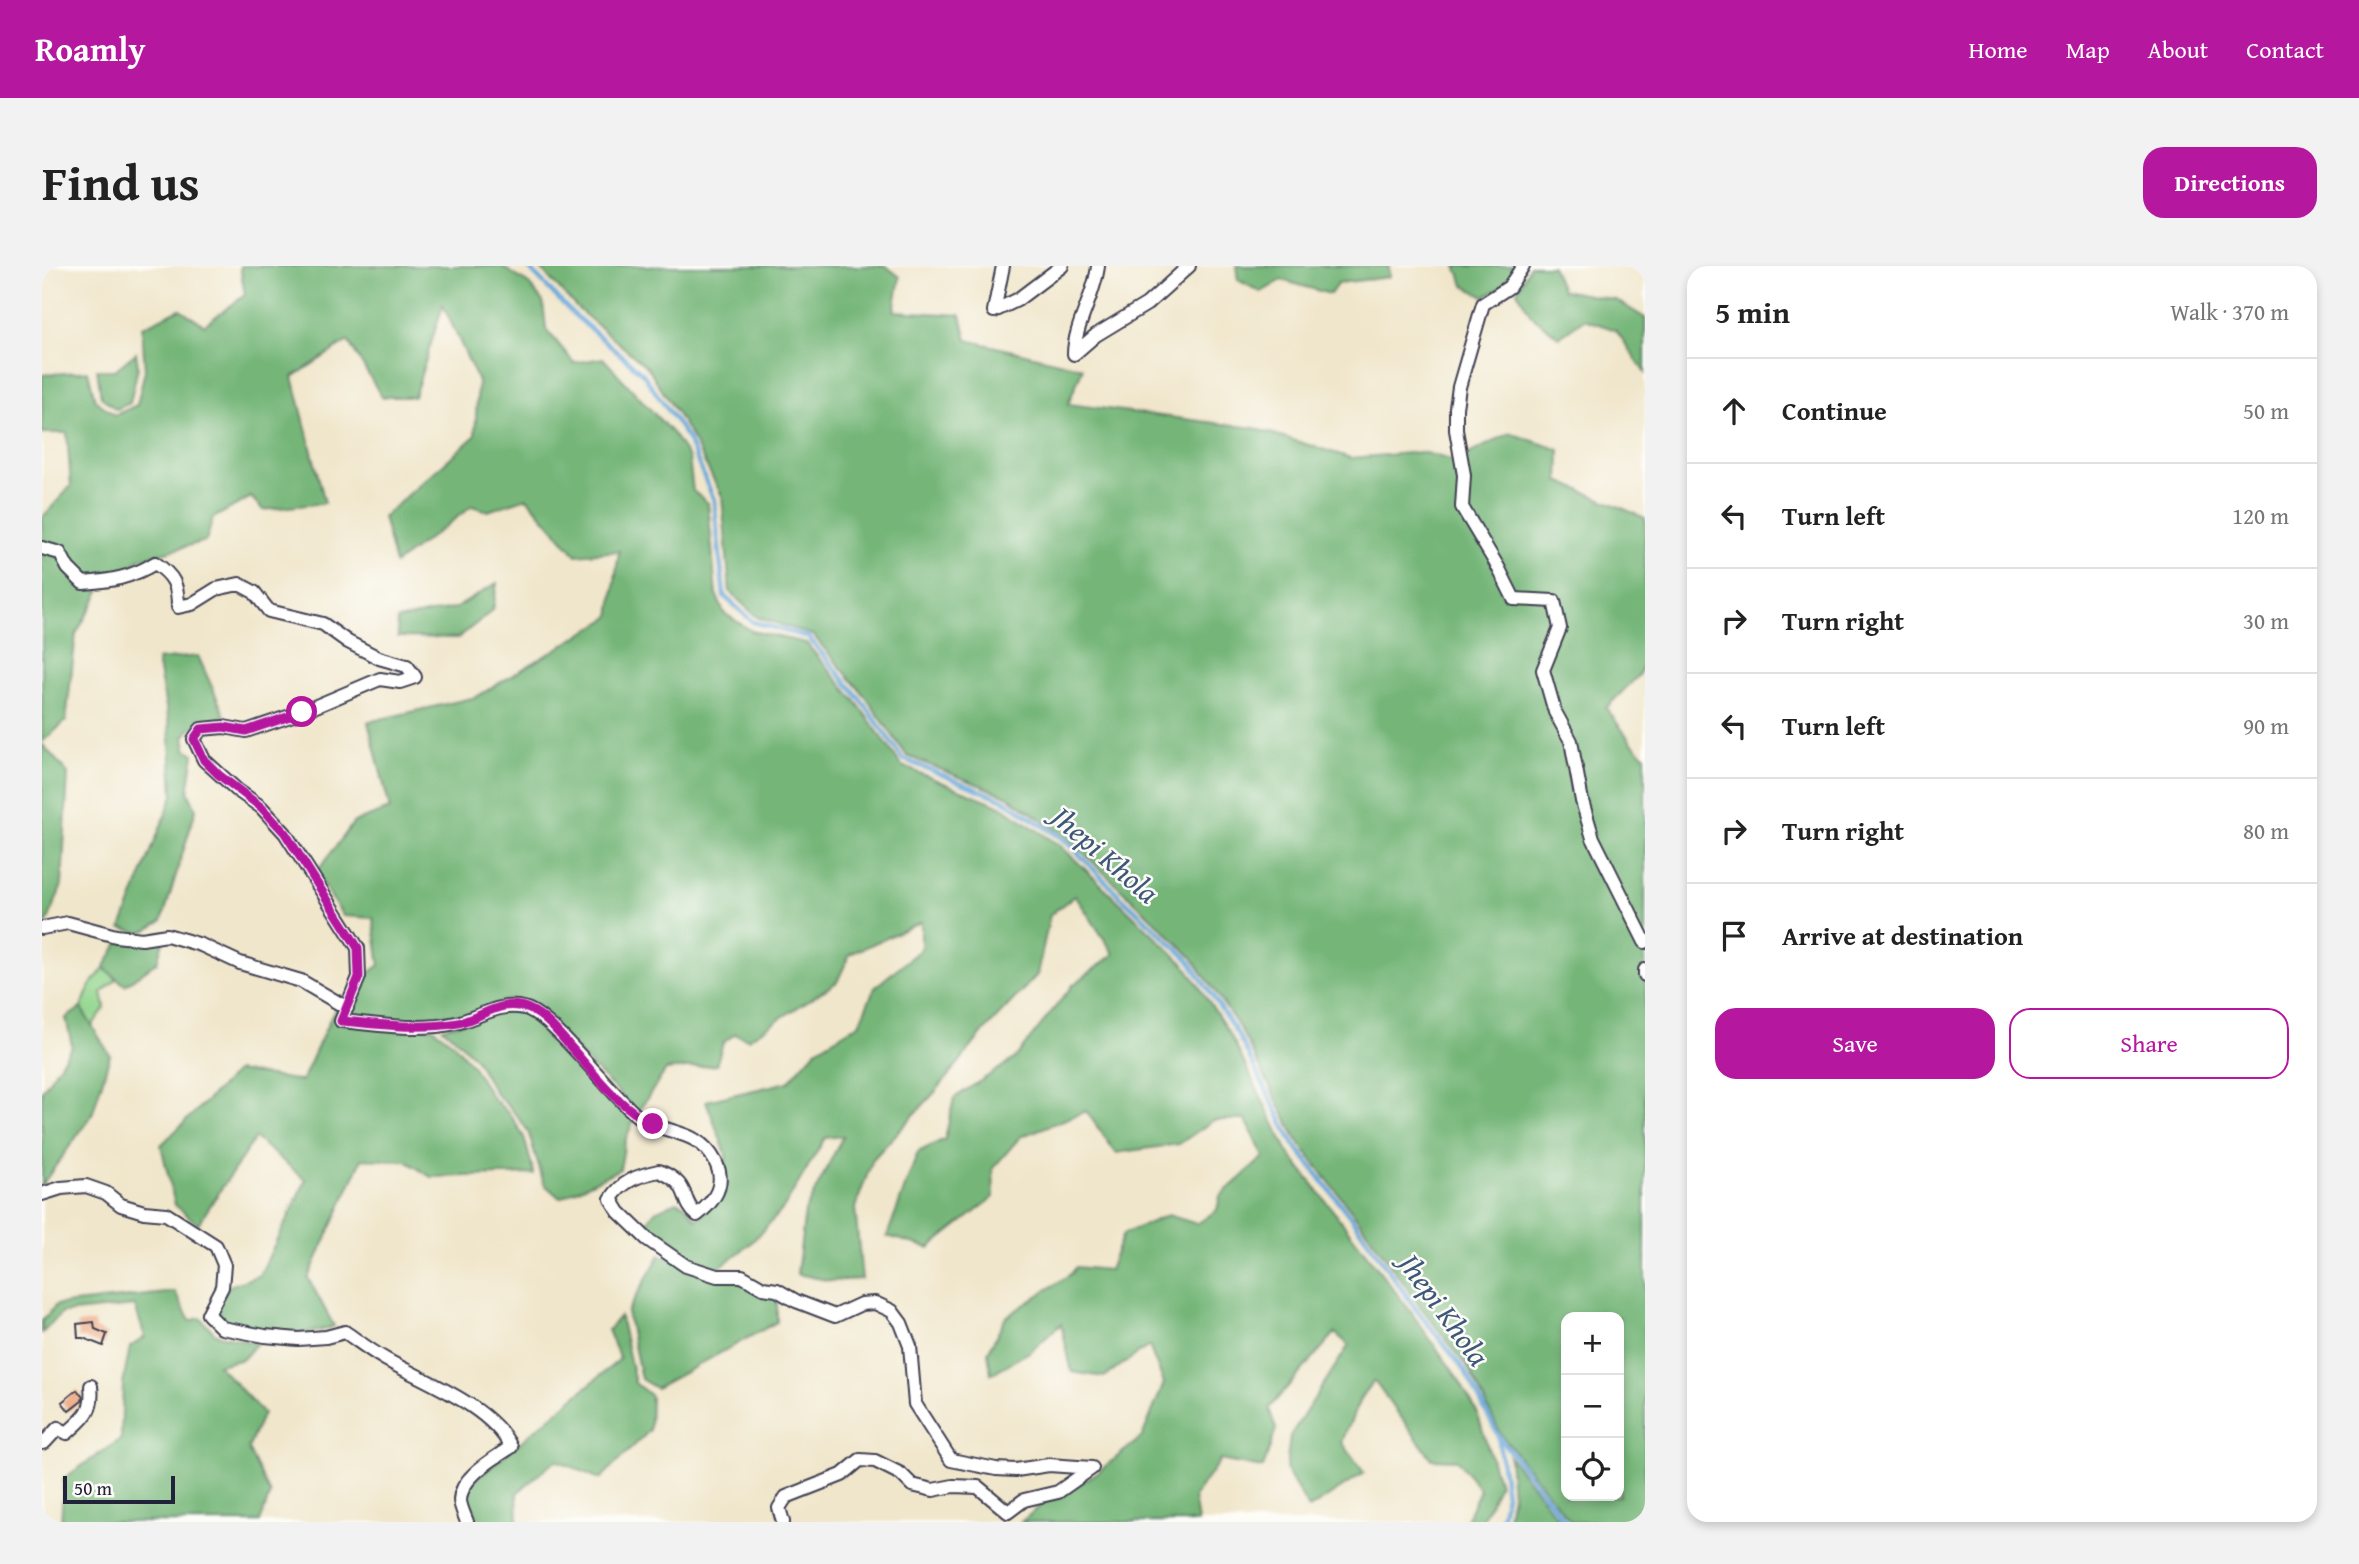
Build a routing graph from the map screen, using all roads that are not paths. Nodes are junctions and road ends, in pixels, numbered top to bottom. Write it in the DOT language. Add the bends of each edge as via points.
graph roads {
  1 [pos="1003,266"];
  2 [pos="1062,266"];
  3 [pos="1098,266"];
  4 [pos="1189,266"];
  5 [pos="1523,266"];
  6 [pos="42,548"];
  7 [pos="42,928"];
  8 [pos="1645,942"];
  9 [pos="347,1008"];
  10 [pos="42,1194"];
  11 [pos="91,1386"];
  12 [pos="42,1443"];
  13 [pos="467,1522"];
  14 [pos="783,1522"];
  1 -- 2 [label="street" via="994,311 1017,300"];
  3 -- 4 [label="street" via="1074,354 1147,304"];
  5 -- 8 [label="street" via="1509,287 1483,303 1459,387 1456,430 1464,475 1462,507 1514,599 1554,601 1560,628 1543,670 1555,712 1571,741 1593,838"];
  6 -- 9 [label="street" via="61,553 83,583 115,581 155,563 178,588 178,607 239,584 254,592 269,611 323,624 369,653 407,666 415,677 400,682 380,679 246,731 201,729 194,739 204,760 285,833 358,948 359,977"];
  7 -- 9 [label="street" via="68,923 116,936 142,939 167,935 301,981"];
  9 -- 14 [label="street" via="341,1021 404,1027 462,1022 506,1005 528,1008 548,1022 637,1116 693,1138 716,1163 718,1193 697,1215 690,1210 680,1184 659,1171 619,1185 611,1199 647,1239 685,1266 717,1276 742,1276 835,1316 868,1303 892,1311 910,1346 915,1404 951,1460 996,1469 1092,1468 1058,1492 1024,1500 1008,1512 978,1487 933,1490 912,1485 874,1461 860,1461 842,1475 786,1497 779,1508"];
  10 -- 13 [label="street" via="86,1186 121,1205 166,1214 216,1246 224,1265 222,1287 208,1314 222,1328 298,1339 345,1332 382,1358 476,1408 511,1447 465,1484 460,1500"];
  11 -- 12 [label="street" via="86,1416 67,1433 58,1429"];
}
